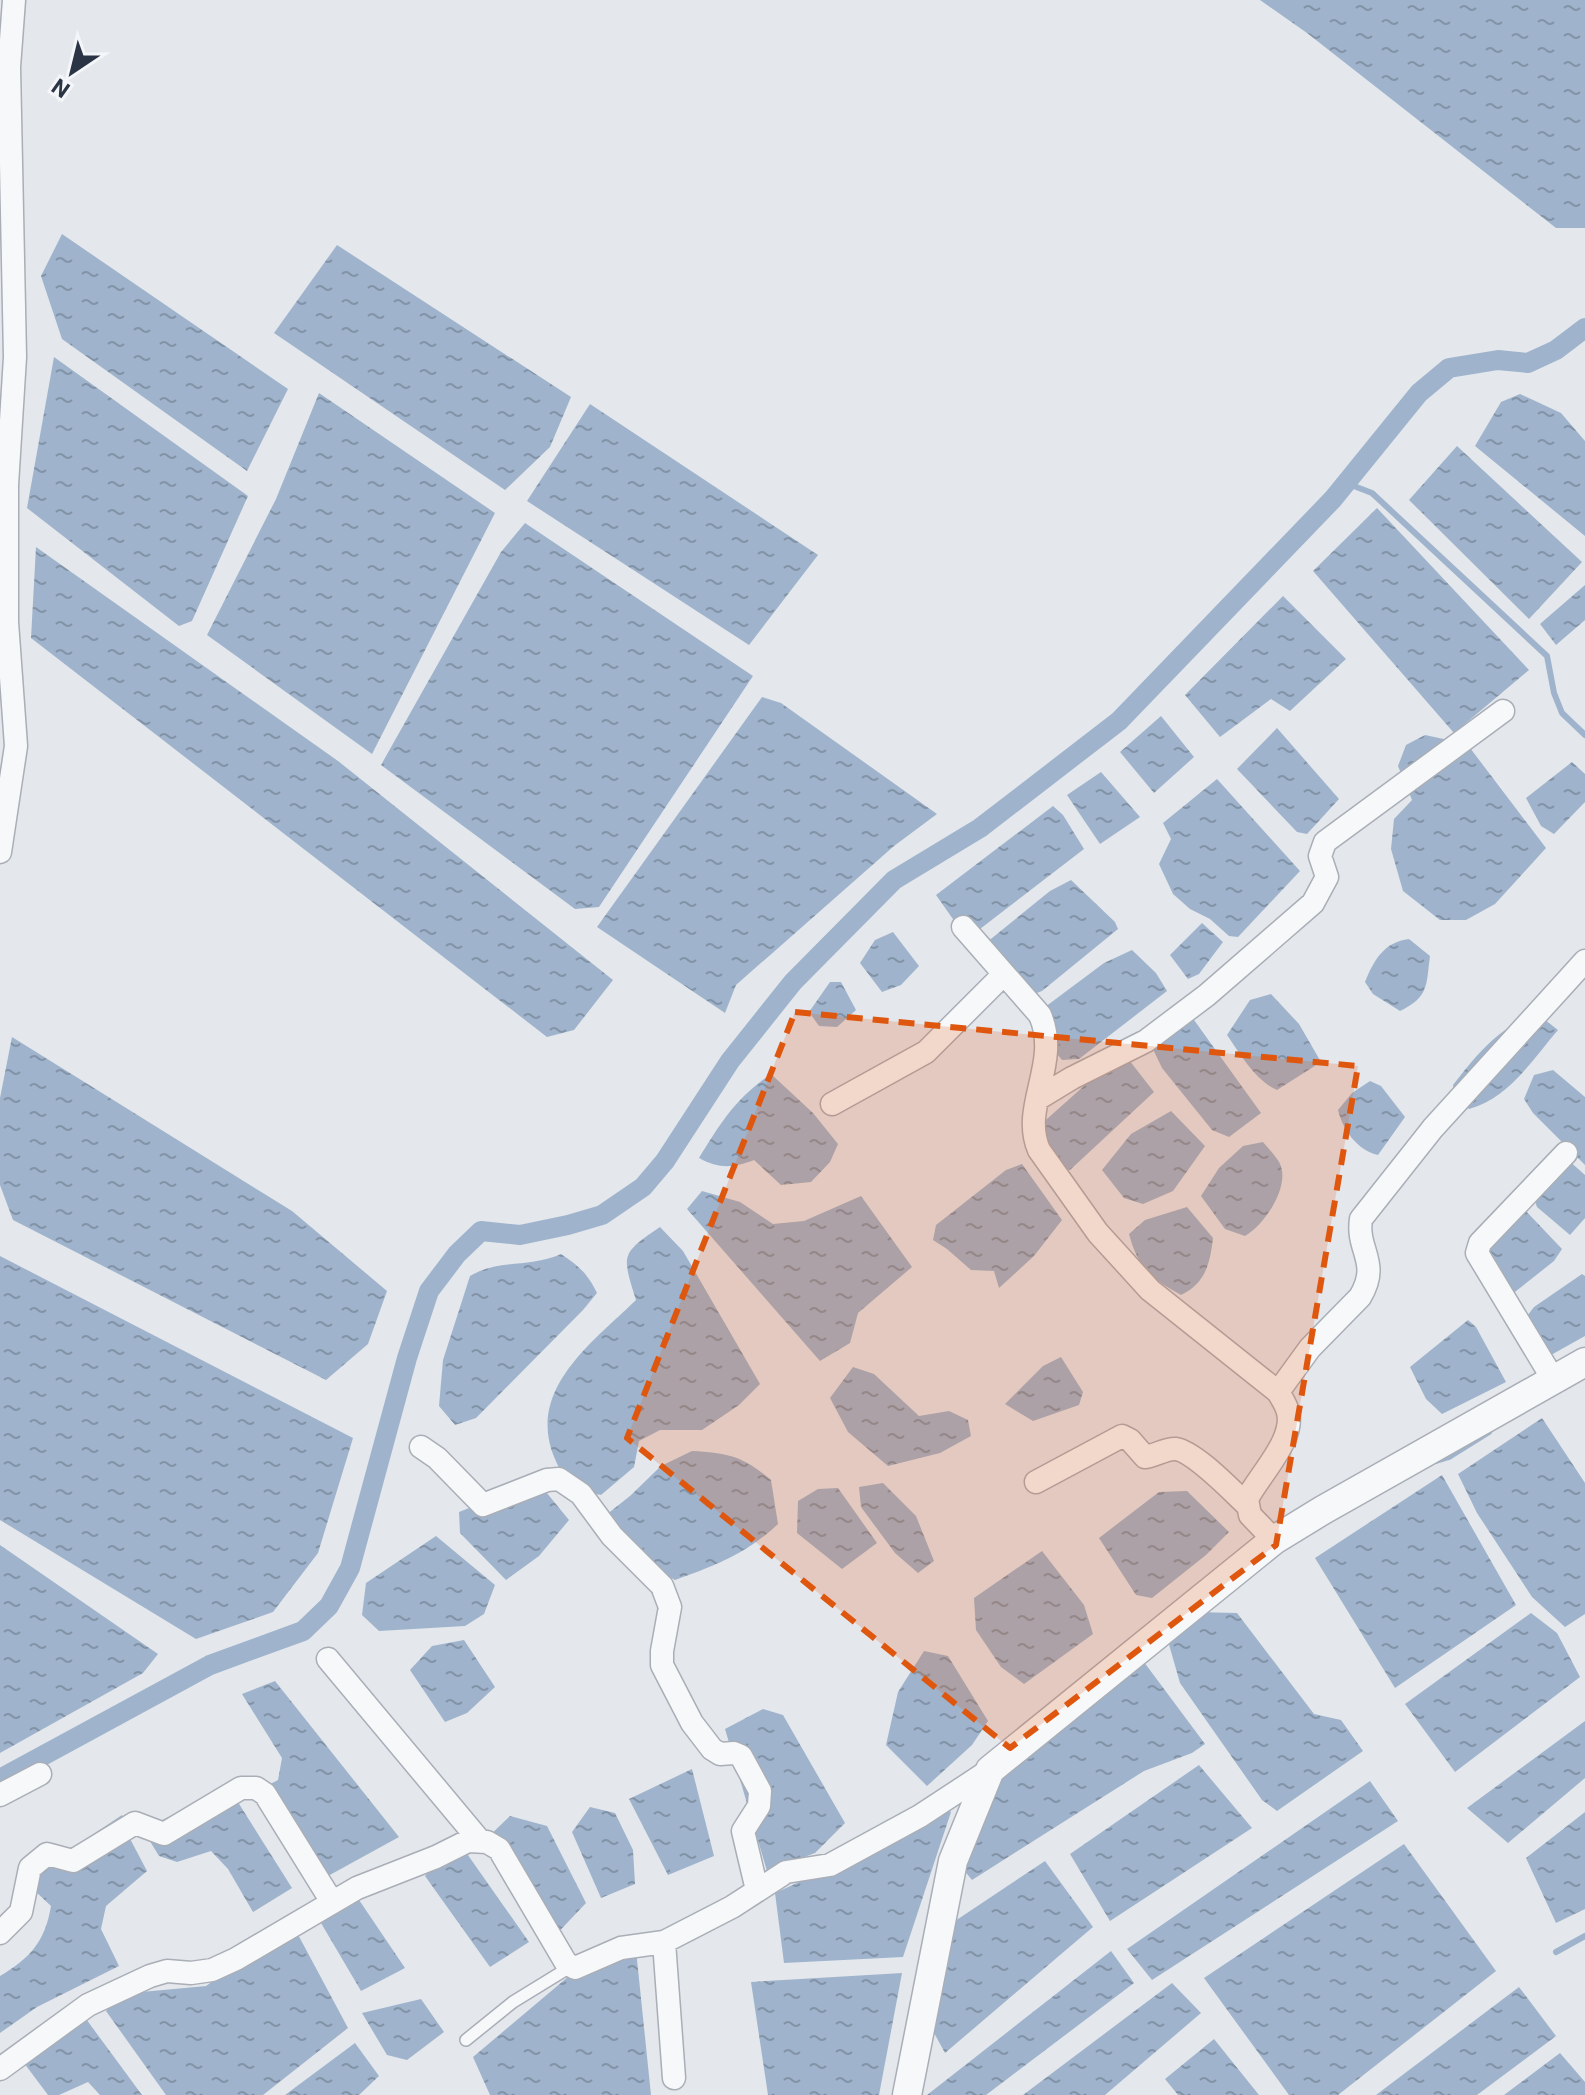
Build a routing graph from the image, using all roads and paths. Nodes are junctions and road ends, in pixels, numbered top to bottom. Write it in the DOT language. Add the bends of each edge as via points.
graph roads {
  1 [pos="14,0"];
  2 [pos="1503,711"];
  3 [pos="0,852"];
  4 [pos="963,927"];
  5 [pos="1585,961"];
  6 [pos="1004,974"];
  7 [pos="1039,1098"];
  8 [pos="832,1104"];
  9 [pos="1566,1153"];
  10 [pos="1585,1362"];
  11 [pos="1553,1379"];
  12 [pos="1278,1392"];
  13 [pos="421,1447"];
  14 [pos="1036,1482"];
  15 [pos="1247,1505"];
  16 [pos="1274,1540"];
  17 [pos="328,1659"];
  18 [pos="990,1770"];
  19 [pos="40,1774"];
  20 [pos="0,1795"];
  21 [pos="480,1841"];
  22 [pos="757,1890"];
  23 [pos="332,1902"];
  24 [pos="0,1933"];
  25 [pos="664,1942"];
  26 [pos="570,1967"];
  27 [pos="466,2040"];
  28 [pos="0,2069"];
  29 [pos="674,2078"];
  30 [pos="907,2095"];
  1 -- 3 [label="street" via="9,67 15,357 7,485 7,622 16,746"];
  2 -- 7 [label="street" via="1325,842 1320,856 1327,877 1313,903 1207,995 1146,1041"];
  4 -- 6 [label="street"];
  5 -- 12 [label="street" via="1433,1128 1361,1219 1359,1230 1370,1264 1366,1287"];
  6 -- 7 [label="street" via="1040,1015 1048,1036"];
  6 -- 8 [label="street" via="926,1052"];
  7 -- 12 [label="street" via="1033,1137 1098,1233 1150,1290"];
  9 -- 11 [label="street" via="1480,1243 1477,1253"];
  10 -- 11 [label="street"];
  11 -- 16 [label="street"];
  12 -- 15 [label="street" via="1289,1423"];
  13 -- 22 [label="street" via="483,1505 547,1480 567,1483 662,1586 670,1607 661,1659 668,1678 712,1749 741,1756 760,1791 759,1806 743,1831"];
  14 -- 15 [label="street" via="1122,1436 1145,1457 1181,1451"];
  15 -- 16 [label="street"];
  16 -- 18 [label="street"];
  17 -- 21 [label="street"];
  18 -- 22 [label="street" via="839,1860 786,1872"];
  18 -- 30 [label="street" via="953,1861"];
  19 -- 20 [label="street"];
  21 -- 23 [label="street" via="468,1841"];
  21 -- 26 [label="street" via="502,1853"];
  22 -- 25 [label="street"];
  23 -- 24 [label="street" via="265,1794 241,1788 164,1834 135,1823 73,1861 44,1856 30,1868 21,1912"];
  23 -- 28 [label="street" via="212,1970 167,1971 88,2005"];
  25 -- 26 [label="street" via="621,1948"];
  25 -- 29 [label="street"];
  26 -- 27 [label="lane" via="513,2002"];
}
